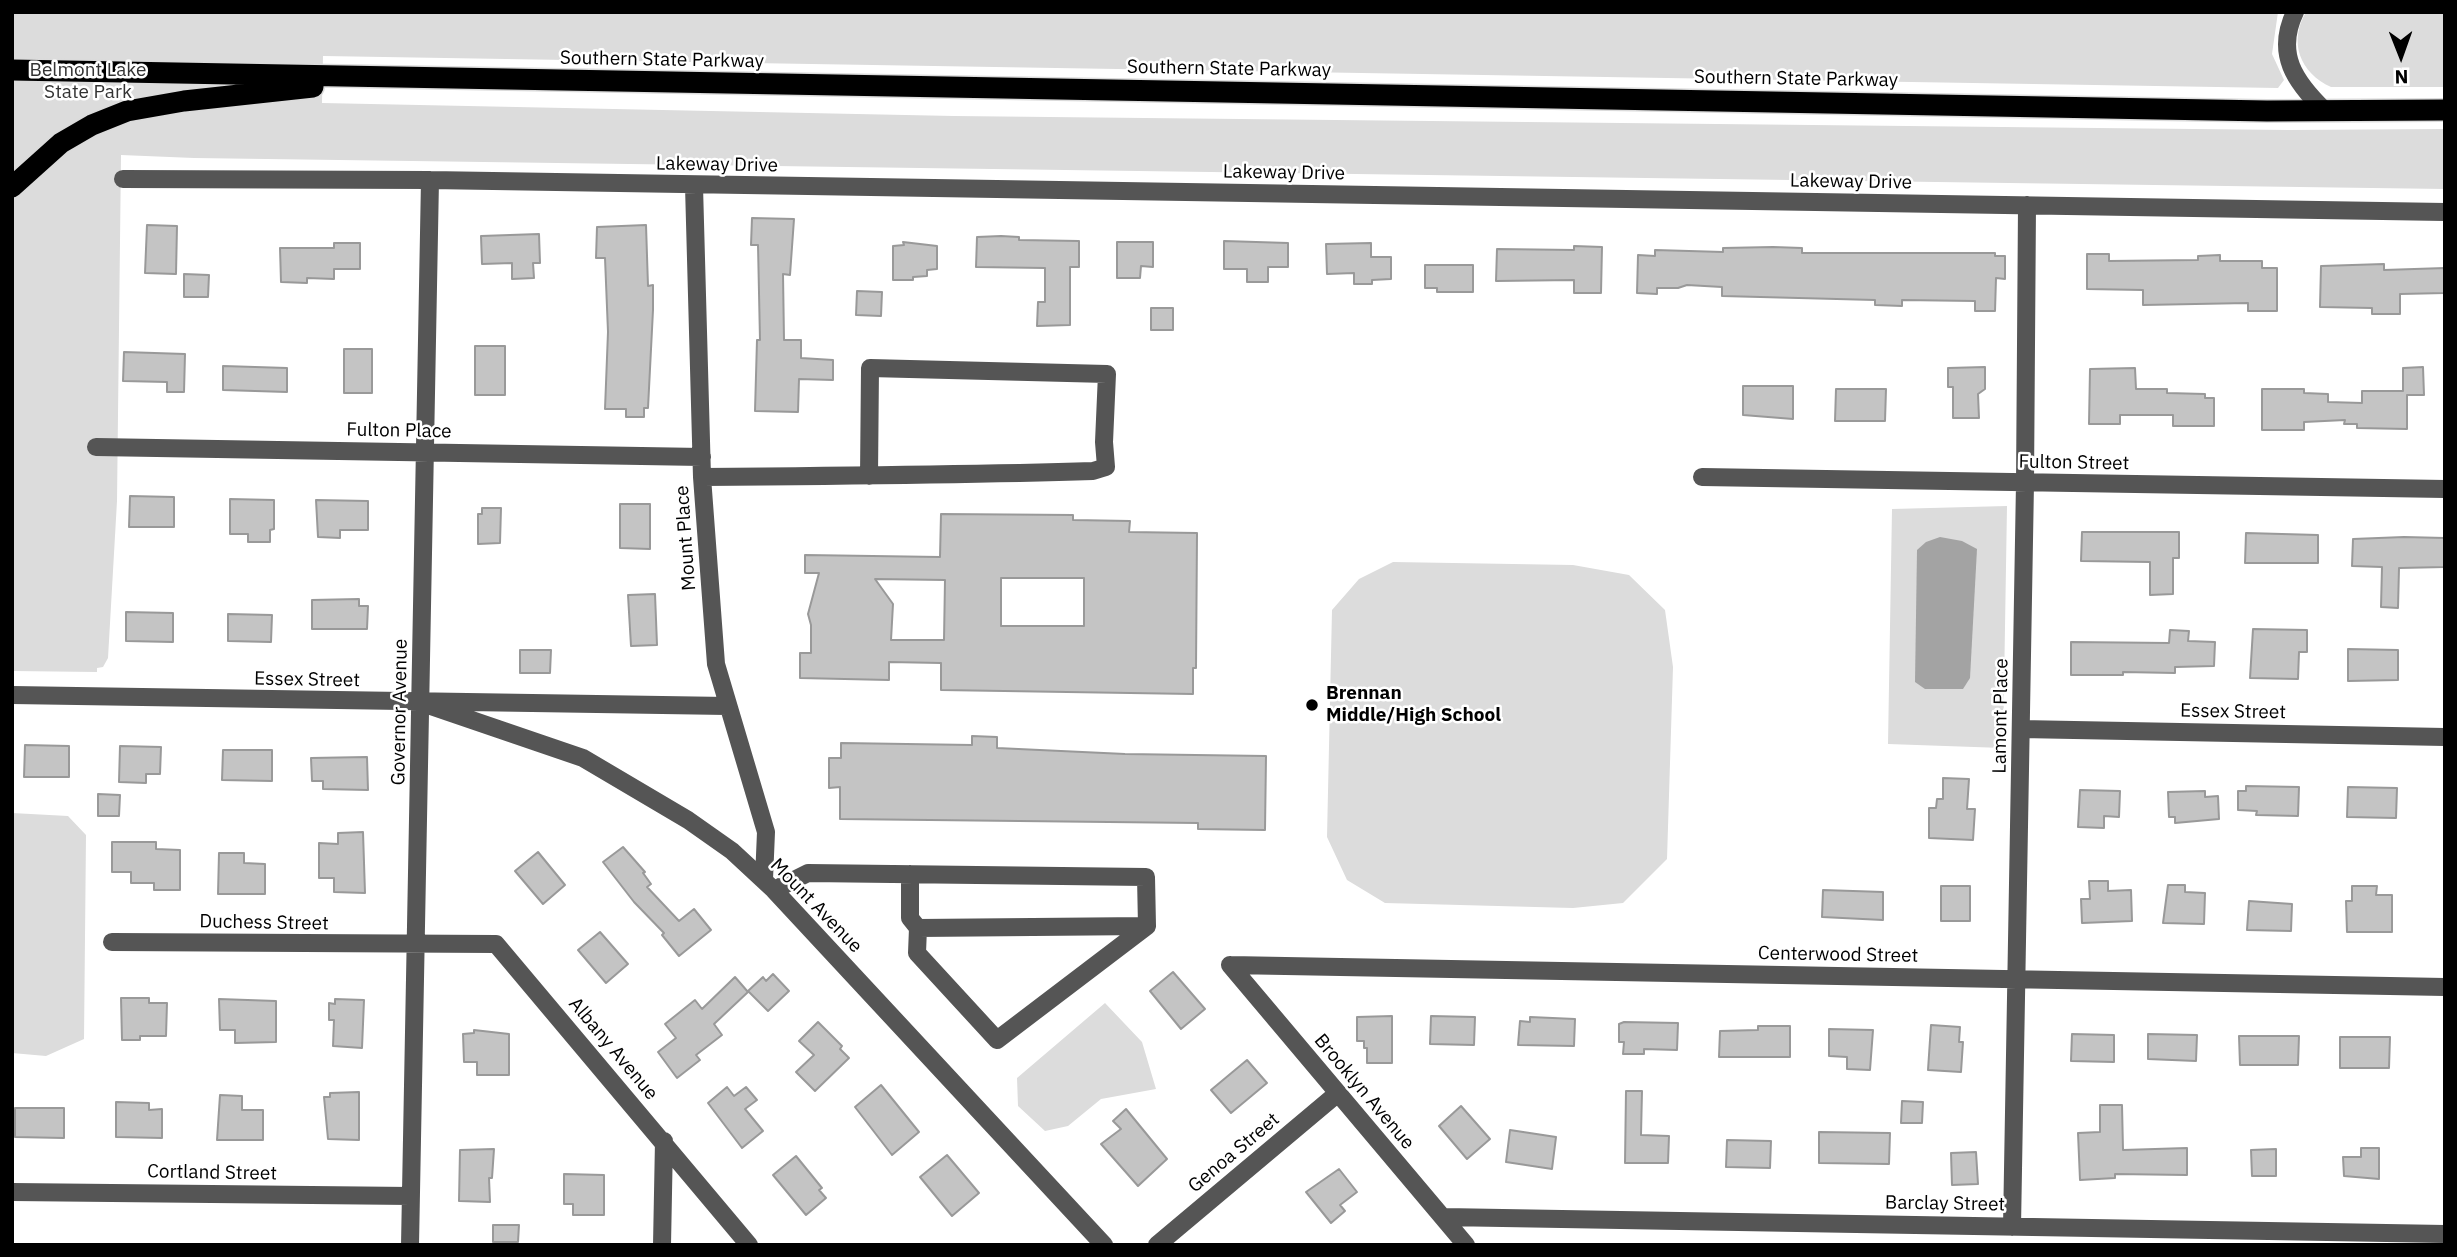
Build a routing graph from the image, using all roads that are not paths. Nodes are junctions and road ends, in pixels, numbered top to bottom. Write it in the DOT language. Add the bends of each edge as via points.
graph roads {
  1 [pos="2295,12"];
  2 [pos="12,70"];
  3 [pos="382,79"];
  4 [pos="2445,110"];
  5 [pos="2325,111"];
  6 [pos="123,179"];
  7 [pos="430,180"];
  8 [pos="694,186"];
  9 [pos="12,187"];
  10 [pos="2027,205"];
  11 [pos="2445,212"];
  12 [pos="96,447"];
  13 [pos="425,453"];
  14 [pos="702,457"];
  15 [pos="869,476"];
  16 [pos="702,477"];
  17 [pos="1702,477"];
  18 [pos="2025,483"];
  19 [pos="2445,489"];
  20 [pos="12,695"];
  21 [pos="422,703"];
  22 [pos="727,706"];
  23 [pos="2021,729"];
  24 [pos="2445,737"];
  25 [pos="909,874"];
  26 [pos="769,884"];
  27 [pos="1147,926"];
  28 [pos="918,928"];
  29 [pos="112,942"];
  30 [pos="415,946"];
  31 [pos="1230,965"];
  32 [pos="2017,979"];
  33 [pos="2445,987"];
  34 [pos="1338,1093"];
  35 [pos="664,1141"];
  36 [pos="12,1192"];
  37 [pos="411,1196"];
  38 [pos="1444,1217"];
  39 [pos="2012,1227"];
  40 [pos="2445,1234"];
  41 [pos="410,1245"];
  42 [pos="662,1245"];
  43 [pos="749,1245"];
  44 [pos="1104,1245"];
  45 [pos="1157,1245"];
  46 [pos="1466,1245"];
  1 -- 5 [label="street" via="2286,37 2288,61 2296,80"];
  2 -- 3 [label="highway, Southern State Parkway"];
  3 -- 5 [label="highway, Southern State Parkway"];
  3 -- 9 [label="highway" via="127,111 61,143"];
  4 -- 5 [label="highway, Southern State Parkway"];
  6 -- 7 [label="street, Lakeway Drive"];
  7 -- 8 [label="street, Lakeway Drive"];
  7 -- 13 [label="street, Governor Avenue"];
  8 -- 10 [label="street, Lakeway Drive"];
  8 -- 14 [label="street, Mount Place"];
  10 -- 11 [label="street, Lakeway Drive"];
  10 -- 18 [label="street, Lamont Place"];
  12 -- 13 [label="street, Fulton Place"];
  13 -- 14 [label="street, Fulton Place"];
  13 -- 21 [label="street, Governor Avenue"];
  14 -- 16 [label="street, Mount Place"];
  15 -- 15 [label="street" via="870,368 1107,374 1106,467 1093,471"];
  15 -- 16 [label="street"];
  16 -- 22 [label="street, Mount Place" via="716,664"];
  17 -- 18 [label="street, Fulton Street"];
  18 -- 19 [label="street, Fulton Street"];
  18 -- 23 [label="street, Lamont Place"];
  20 -- 21 [label="street, Essex Street"];
  21 -- 22 [label="street, Essex Street"];
  21 -- 26 [label="street, Mount Avenue" via="583,758 688,820"];
  21 -- 30 [label="street, Governor Avenue"];
  22 -- 26 [label="street, Mount Place" via="766,832"];
  23 -- 24 [label="street, Essex Street"];
  23 -- 32 [label="street, Lamont Place"];
  25 -- 26 [label="street" via="808,873"];
  25 -- 27 [label="street" via="1146,877"];
  25 -- 28 [label="street" via="910,918"];
  26 -- 44 [label="street, Mount Avenue"];
  27 -- 28 [label="street"];
  27 -- 28 [label="street" via="997,1040 917,953"];
  29 -- 30 [label="street, Duchess Street"];
  30 -- 35 [label="street, Albany Avenue" via="496,944"];
  30 -- 37 [label="street, Governor Avenue"];
  31 -- 32 [label="street, Centerwood Street"];
  31 -- 34 [label="street, Brooklyn Avenue"];
  32 -- 33 [label="street, Centerwood Street"];
  32 -- 39 [label="street, Lamont Place"];
  34 -- 38 [label="street, Brooklyn Avenue"];
  34 -- 45 [label="street, Genoa Street"];
  35 -- 42 [label="street"];
  35 -- 43 [label="street, Albany Avenue"];
  36 -- 37 [label="street, Cortland Street"];
  37 -- 41 [label="street, Governor Avenue"];
  38 -- 39 [label="street, Barclay Street"];
  38 -- 46 [label="street, Brooklyn Avenue"];
  39 -- 40 [label="street, Barclay Street"];
}
